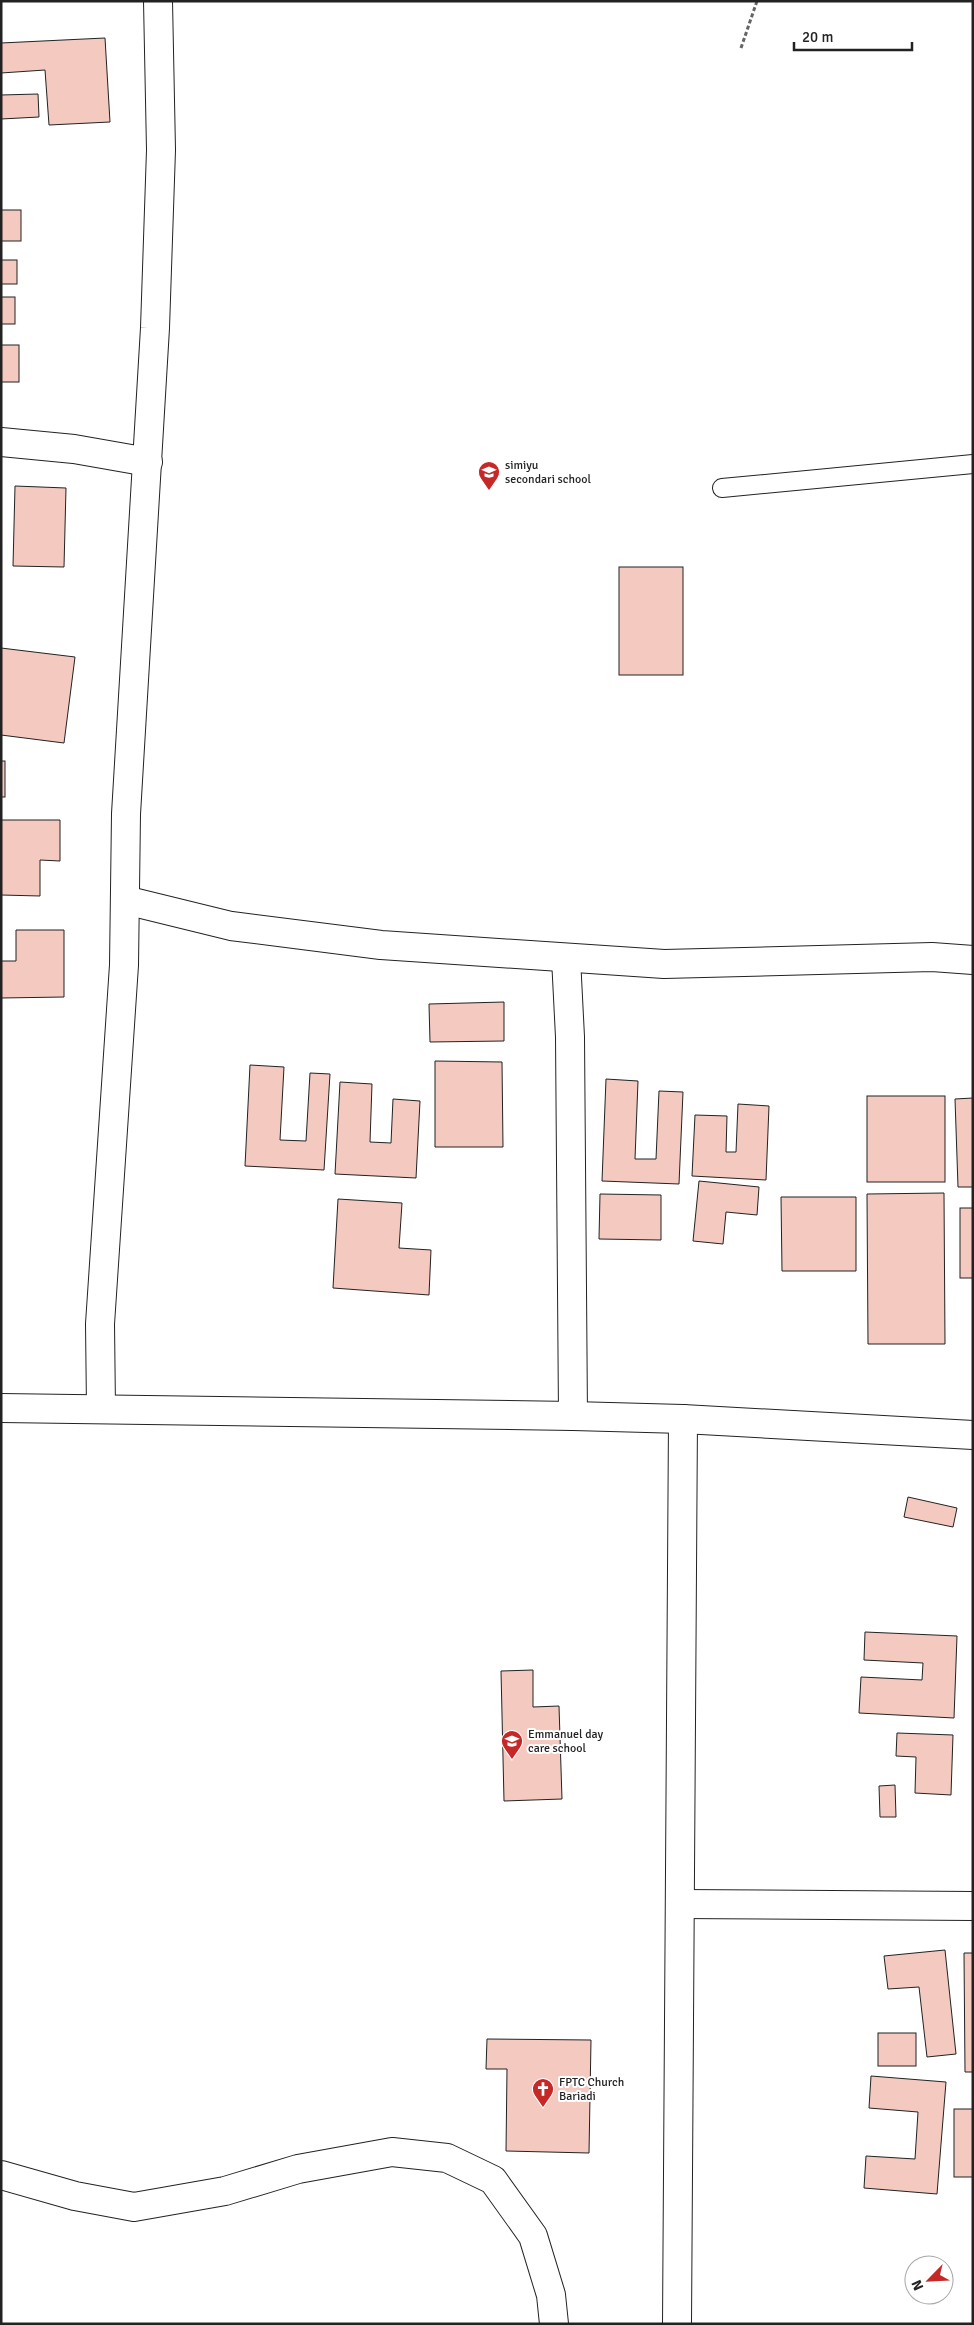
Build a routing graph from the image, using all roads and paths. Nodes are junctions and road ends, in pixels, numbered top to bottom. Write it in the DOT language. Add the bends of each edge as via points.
graph roads {
  1 [pos="158,1"];
  2 [pos="757,1"];
  3 [pos="741,48"];
  4 [pos="1,442"];
  5 [pos="148,462"];
  6 [pos="973,464"];
  7 [pos="722,488"];
  8 [pos="125,900"];
  9 [pos="566,958"];
  10 [pos="973,960"];
  11 [pos="1,1408"];
  12 [pos="101,1409"];
  13 [pos="573,1416"];
  14 [pos="683,1419"];
  15 [pos="973,1435"];
  16 [pos="680,1904"];
  17 [pos="973,1906"];
  18 [pos="1,2175"];
  19 [pos="554,2324"];
  20 [pos="677,2324"];
  1 -- 5 [label="street" via="161,150"];
  2 -- 3 [label="path"];
  4 -- 5 [label="street" via="74,449"];
  5 -- 8 [label="street" via="126,814"];
  6 -- 7 [label="lane"];
  8 -- 9 [label="street" via="240,927 381,945"];
  8 -- 12 [label="street" via="124,965 100,1324"];
  9 -- 10 [label="street" via="664,964 932,957"];
  9 -- 13 [label="street" via="570,1037"];
  11 -- 12 [label="street"];
  12 -- 13 [label="street"];
  13 -- 14 [label="street"];
  14 -- 15 [label="street"];
  14 -- 16 [label="street"];
  16 -- 17 [label="street"];
  16 -- 20 [label="street"];
  18 -- 19 [label="street" via="75,2196 134,2206 224,2191 298,2168 392,2152 447,2158 493,2180 533,2236 551,2295"];
}
